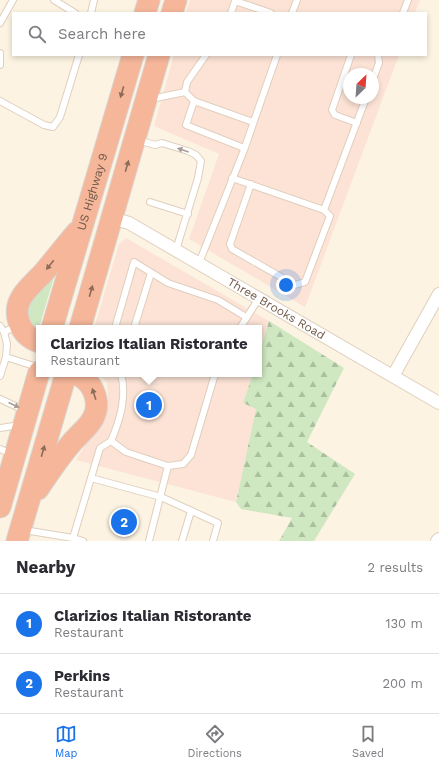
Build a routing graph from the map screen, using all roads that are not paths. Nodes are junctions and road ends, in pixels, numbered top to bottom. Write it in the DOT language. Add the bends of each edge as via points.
graph roads {
  1 [pos="13,0"];
  2 [pos="54,0"];
  3 [pos="94,0"];
  4 [pos="176,0"];
  5 [pos="297,0"];
  6 [pos="408,0"];
  7 [pos="73,12"];
  8 [pos="92,12"];
  9 [pos="172,12"];
  10 [pos="231,12"];
  11 [pos="268,12"];
  12 [pos="292,12"];
  13 [pos="403,12"];
  14 [pos="0,24"];
  15 [pos="0,53"];
  16 [pos="79,56"];
  17 [pos="159,56"];
  18 [pos="205,56"];
  19 [pos="277,56"];
  20 [pos="351,56"];
  21 [pos="378,56"];
  22 [pos="130,58"];
  23 [pos="0,65"];
  24 [pos="377,68"];
  25 [pos="185,92"];
  26 [pos="0,101"];
  27 [pos="146,101"];
  28 [pos="194,101"];
  29 [pos="364,104"];
  30 [pos="253,122"];
  31 [pos="357,123"];
  32 [pos="135,139"];
  33 [pos="244,148"];
  34 [pos="232,178"];
  35 [pos="251,184"];
  36 [pos="150,202"];
  37 [pos="324,210"];
  38 [pos="188,214"];
  39 [pos="112,218"];
  40 [pos="83,224"];
  41 [pos="176,250"];
  42 [pos="199,263"];
  43 [pos="151,272"];
  44 [pos="439,294"];
  45 [pos="259,298"];
  46 [pos="246,317"];
  47 [pos="82,324"];
  48 [pos="53,325"];
  49 [pos="116,325"];
  50 [pos="135,325"];
  51 [pos="242,325"];
  52 [pos="8,328"];
  53 [pos="36,341"];
  54 [pos="6,357"];
  55 [pos="36,367"];
  56 [pos="0,376"];
  57 [pos="393,376"];
  58 [pos="65,377"];
  59 [pos="81,377"];
  60 [pos="121,377"];
  61 [pos="214,377"];
  62 [pos="36,380"];
  63 [pos="0,399"];
  64 [pos="439,403"];
  65 [pos="26,418"];
  66 [pos="0,428"];
  67 [pos="111,441"];
  68 [pos="7,452"];
  69 [pos="168,466"];
  70 [pos="91,478"];
  71 [pos="3,482"];
  72 [pos="161,497"];
  73 [pos="29,502"];
  74 [pos="0,507"];
  75 [pos="191,511"];
  76 [pos="19,535"];
  77 [pos="73,538"];
  78 [pos="83,541"];
  79 [pos="149,541"];
  80 [pos="182,541"];
  81 [pos="213,541"];
  1 -- 14 [label="lane"];
  2 -- 7 [label="lane"];
  3 -- 8 [label="lane"];
  4 -- 9 [label="highway"];
  5 -- 12 [label="lane"];
  6 -- 13 [label="lane"];
  10 -- 11 [label="lane" via="235,1"];
  15 -- 23 [label="lane"];
  16 -- 26 [label="lane" via="60,117 53,127 44,125"];
  17 -- 27 [label="highway, US Highway 9"];
  18 -- 25 [label="lane" via="187,82"];
  19 -- 30 [label="lane"];
  20 -- 31 [label="lane" via="332,110 335,115"];
  21 -- 24 [label="lane"];
  22 -- 40 [label="highway, US Highway 9, one-way"];
  25 -- 27 [label="lane"];
  25 -- 28 [label="lane"];
  27 -- 32 [label="highway, US Highway 9"];
  28 -- 30 [label="lane"];
  28 -- 33 [label="lane" via="186,125"];
  29 -- 31 [label="lane"];
  30 -- 33 [label="lane"];
  31 -- 37 [label="lane"];
  38 -- 32 [label="lane, one-way" via="202,163 196,155 162,143 155,145"];
  39 -- 32 [label="highway, US Highway 9, one-way"];
  33 -- 34 [label="lane"];
  34 -- 35 [label="lane"];
  34 -- 42 [label="lane"];
  35 -- 37 [label="lane"];
  35 -- 37 [label="lane" via="230,244 232,249 295,285 306,282 330,216"];
  36 -- 38 [label="lane"];
  38 -- 41 [label="lane"];
  39 -- 41 [label="street, Three Brooks Road" via="129,222"];
  47 -- 39 [label="highway, US Highway 9, one-way"];
  40 -- 48 [label="highway, US Highway 9"];
  40 -- 52 [label="highway, one-way" via="23,295"];
  41 -- 42 [label="street, Three Brooks Road"];
  42 -- 45 [label="street, Three Brooks Road"];
  43 -- 46 [label="lane" via="168,282 218,300"];
  43 -- 49 [label="lane" via="134,262"];
  43 -- 50 [label="lane"];
  44 -- 57 [label="street"];
  45 -- 46 [label="lane"];
  45 -- 57 [label="street, Three Brooks Road"];
  46 -- 51 [label="lane"];
  52 -- 53 [label="highway"];
  52 -- 54 [label="lane"];
  54 -- 55 [label="lane"];
  54 -- 56 [label="lane"];
  57 -- 64 [label="street, Three Brooks Road"];
  73 -- 58 [label="highway, one-way"];
  73 -- 59 [label="highway, one-way" via="70,445 91,422 95,413 94,391 89,382"];
  60 -- 67 [label="lane" via="124,398"];
  61 -- 69 [label="lane" via="191,455 183,464"];
  62 -- 65 [label="highway"];
  63 -- 65 [label="lane, one-way"];
  65 -- 66 [label="lane"];
  65 -- 68 [label="highway"];
  67 -- 69 [label="lane" via="126,452"];
  67 -- 70 [label="lane" via="100,448"];
  68 -- 71 [label="highway"];
  69 -- 72 [label="lane"];
  70 -- 72 [label="lane"];
  70 -- 77 [label="lane"];
  71 -- 74 [label="highway"];
  72 -- 75 [label="lane"];
  72 -- 79 [label="lane"];
  73 -- 76 [label="highway"];
  75 -- 80 [label="lane"];
  75 -- 81 [label="lane" via="218,523"];
  76 -- 77 [label="lane"];
  77 -- 78 [label="lane"];
}
